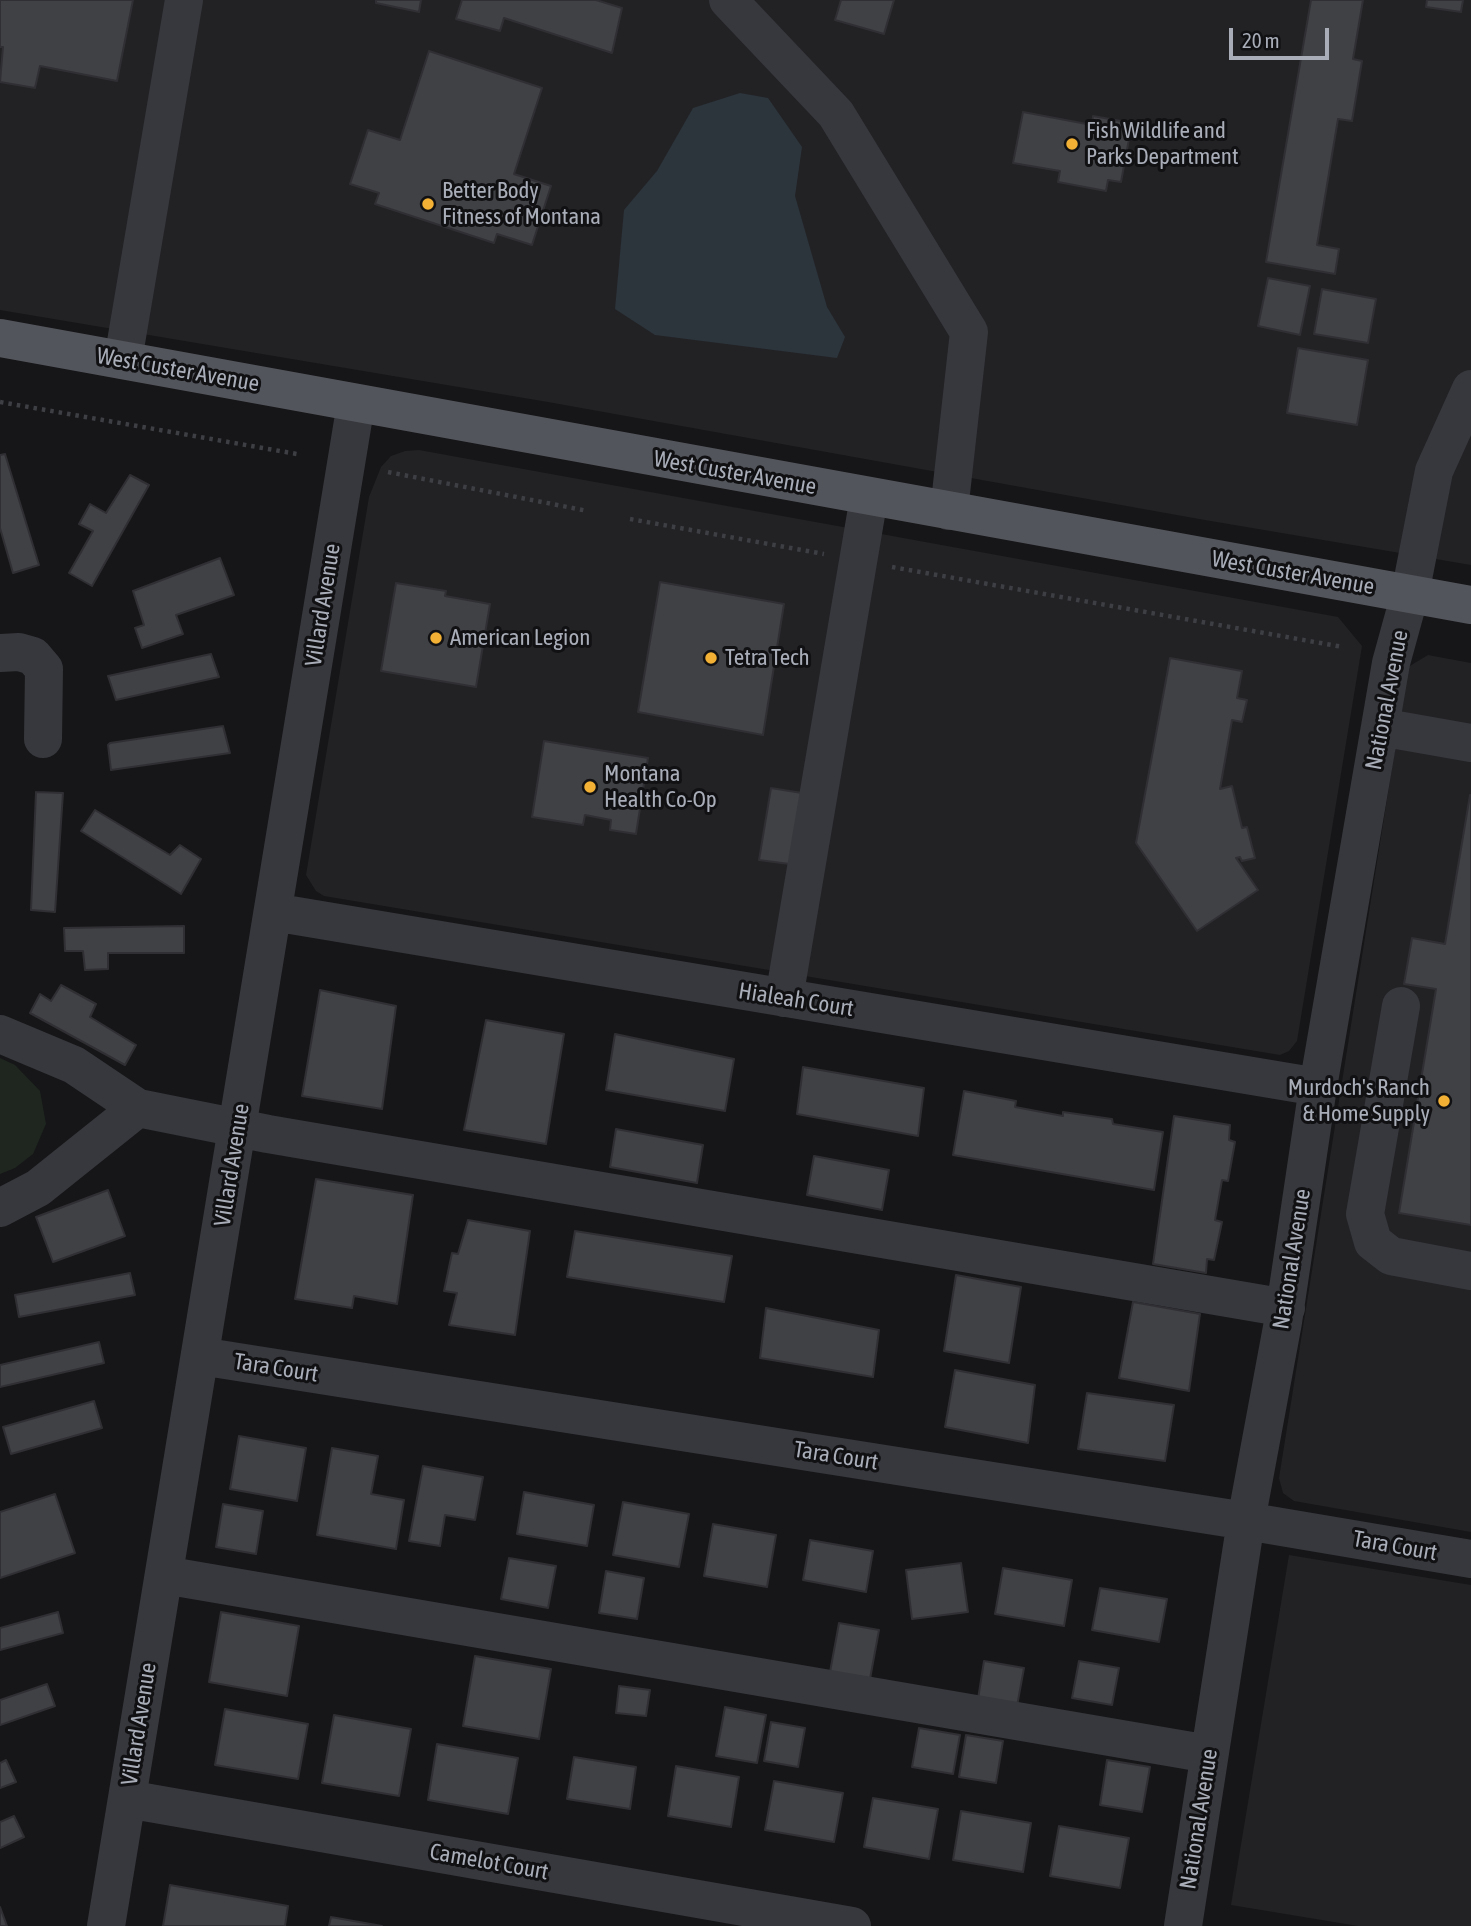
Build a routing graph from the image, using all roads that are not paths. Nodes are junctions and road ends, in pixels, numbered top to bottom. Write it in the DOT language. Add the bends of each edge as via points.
graph roads {
  1 [pos="184,0"];
  2 [pos="728,0"];
  3 [pos="0,338"];
  4 [pos="123,360"];
  5 [pos="1471,389"];
  6 [pos="356,403"];
  7 [pos="869,497"];
  8 [pos="949,512"];
  9 [pos="1409,594"];
  10 [pos="1471,605"];
  11 [pos="0,653"];
  12 [pos="1380,727"];
  13 [pos="43,739"];
  14 [pos="1471,743"];
  15 [pos="273,912"];
  16 [pos="784,998"];
  17 [pos="1401,1006"];
  18 [pos="0,1034"];
  19 [pos="1318,1087"];
  20 [pos="138,1108"];
  21 [pos="238,1127"];
  22 [pos="0,1208"];
  23 [pos="1471,1270"];
  24 [pos="1286,1308"];
  25 [pos="200,1356"];
  26 [pos="1247,1521"];
  27 [pos="1471,1559"];
  28 [pos="164,1575"];
  29 [pos="1209,1754"];
  30 [pos="127,1799"];
  31 [pos="106,1926"];
  32 [pos="852,1926"];
  33 [pos="1183,1926"];
  1 -- 4 [label="street"];
  2 -- 8 [label="street" via="836,114 969,332"];
  3 -- 4 [label="main road, West Custer Avenue"];
  4 -- 6 [label="main road, West Custer Avenue"];
  5 -- 9 [label="street, National Avenue" via="1434,471"];
  6 -- 7 [label="main road, West Custer Avenue"];
  6 -- 15 [label="street, Villard Avenue"];
  7 -- 8 [label="main road, West Custer Avenue"];
  7 -- 16 [label="street"];
  8 -- 9 [label="main road, West Custer Avenue"];
  9 -- 10 [label="main road, West Custer Avenue"];
  9 -- 12 [label="street, National Avenue"];
  11 -- 13 [label="street" via="33,656 44,669"];
  12 -- 14 [label="street"];
  12 -- 19 [label="street, National Avenue"];
  15 -- 16 [label="street, Hialeah Court"];
  15 -- 21 [label="street, Villard Avenue"];
  16 -- 19 [label="street, Hialeah Court"];
  17 -- 23 [label="street" via="1365,1214 1373,1241 1391,1256"];
  18 -- 20 [label="street" via="74,1065"];
  19 -- 24 [label="street, National Avenue"];
  20 -- 21 [label="street"];
  20 -- 22 [label="street" via="38,1188"];
  21 -- 24 [label="street"];
  21 -- 25 [label="street, Villard Avenue"];
  24 -- 26 [label="street, National Avenue"];
  25 -- 26 [label="street, Tara Court"];
  25 -- 28 [label="street, Villard Avenue"];
  26 -- 27 [label="street, Tara Court"];
  26 -- 29 [label="street, National Avenue"];
  28 -- 29 [label="street"];
  28 -- 30 [label="street, Villard Avenue"];
  29 -- 33 [label="street, National Avenue"];
  30 -- 31 [label="street, Villard Avenue"];
  30 -- 32 [label="street, Camelot Court"];
}
